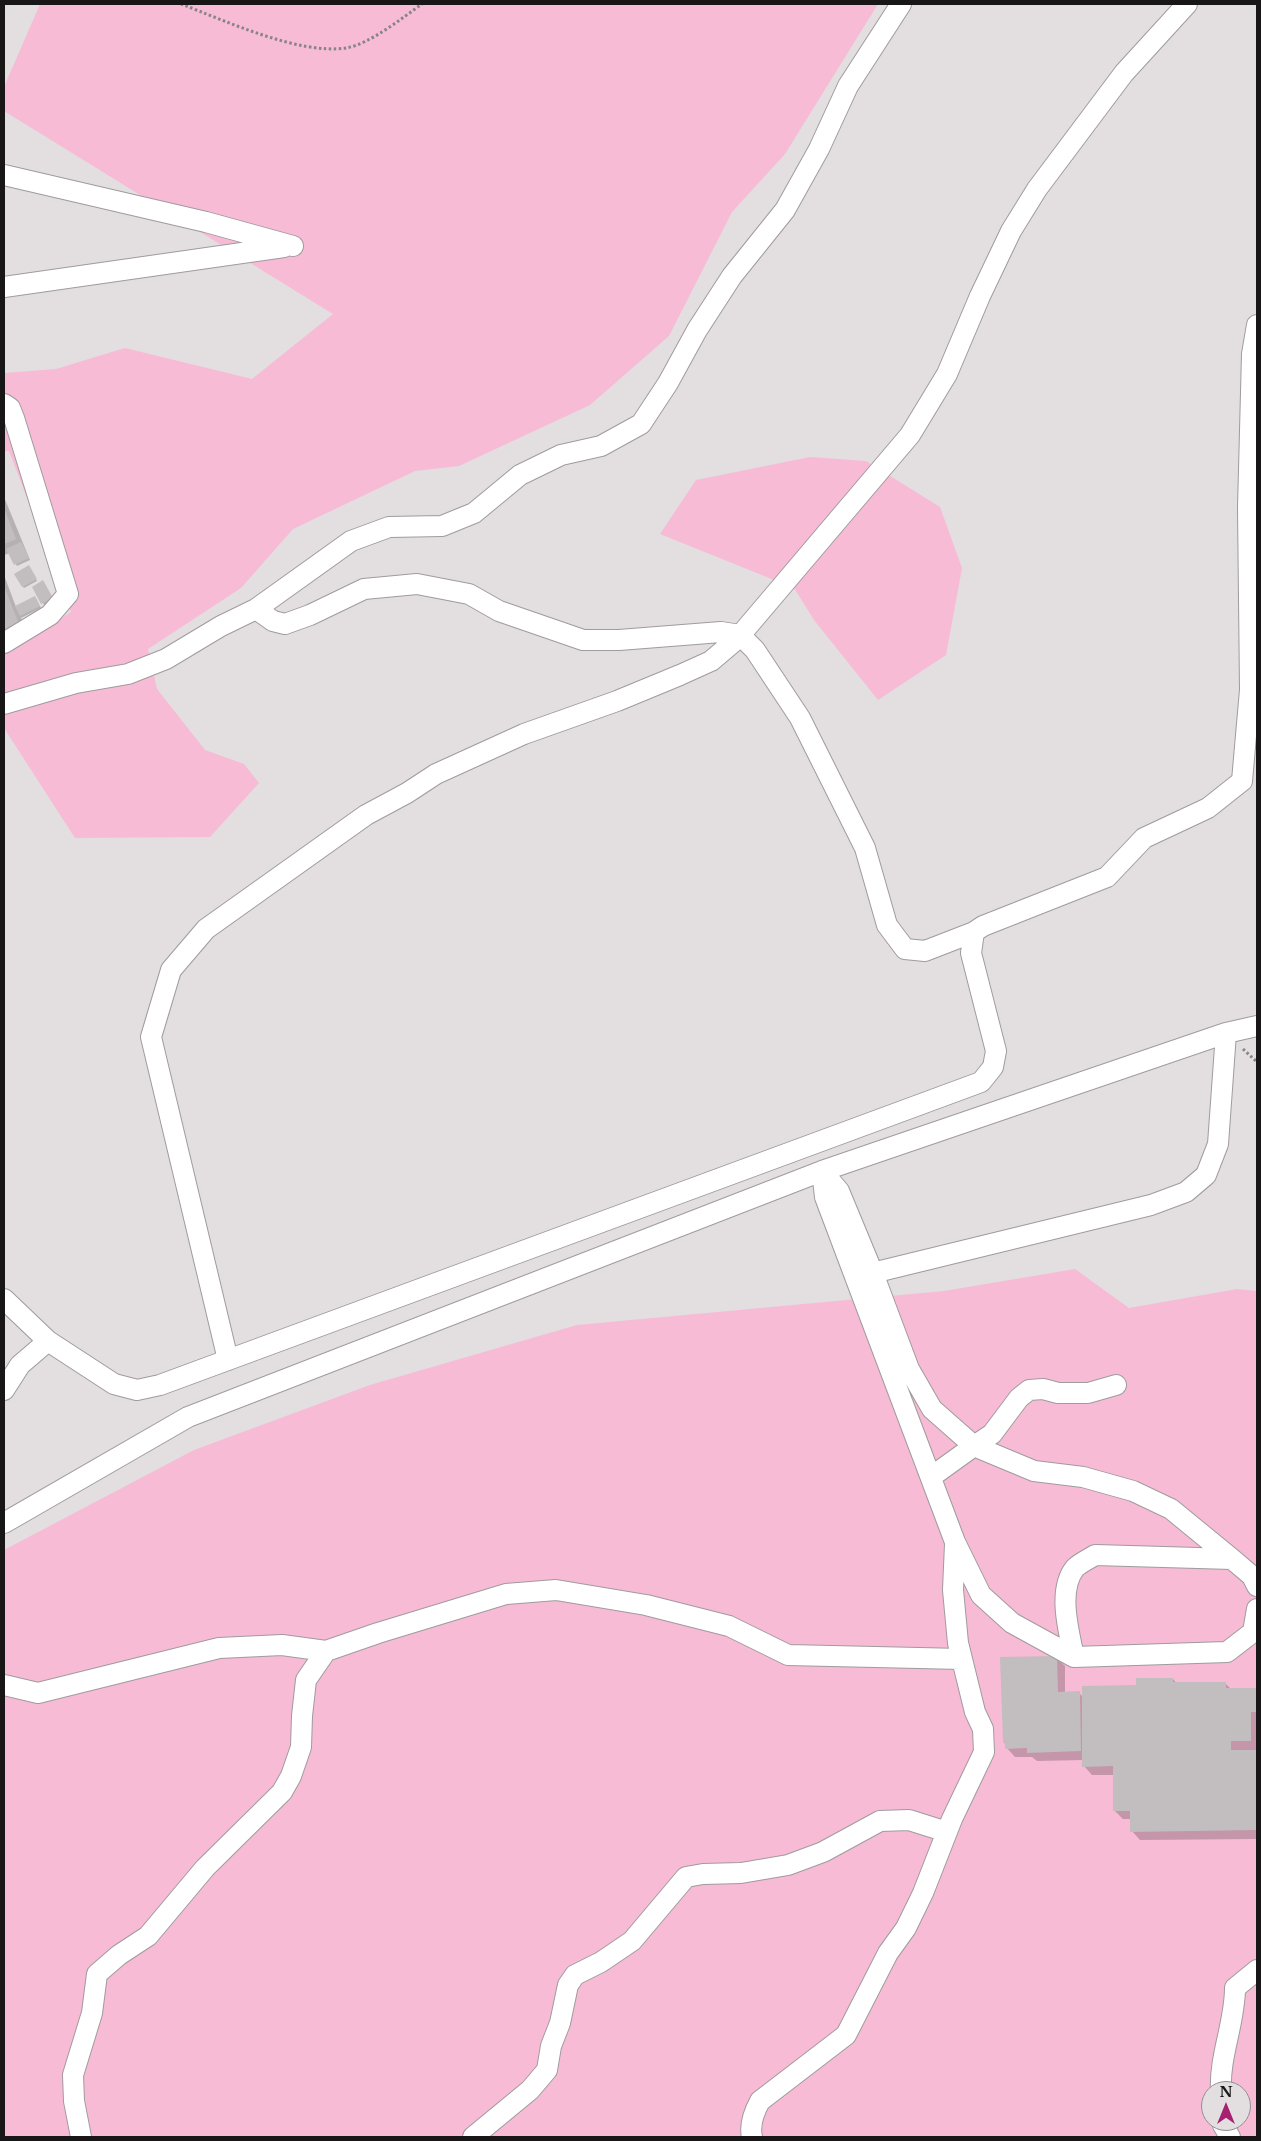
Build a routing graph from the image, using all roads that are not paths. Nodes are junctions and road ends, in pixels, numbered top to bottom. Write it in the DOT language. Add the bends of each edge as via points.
graph roads {
  1 [pos="901,4"];
  2 [pos="1187,4"];
  3 [pos="4,175"];
  4 [pos="4,287"];
  5 [pos="1257,325"];
  6 [pos="4,404"];
  7 [pos="256,609"];
  8 [pos="740,635"];
  9 [pos="4,643"];
  10 [pos="4,704"];
  11 [pos="1250,784"];
  12 [pos="974,932"];
  13 [pos="1257,1026"];
  14 [pos="1226,1034"];
  15 [pos="822,1171"];
  16 [pos="864,1275"];
  17 [pos="4,1298"];
  18 [pos="48,1341"];
  19 [pos="228,1360"];
  20 [pos="1116,1385"];
  21 [pos="4,1390"];
  22 [pos="974,1446"];
  23 [pos="931,1476"];
  24 [pos="4,1523"];
  25 [pos="955,1542"];
  26 [pos="1232,1559"];
  27 [pos="1257,1586"];
  28 [pos="1257,1609"];
  29 [pos="326,1651"];
  30 [pos="1074,1657"];
  31 [pos="962,1659"];
  32 [pos="4,1685"];
  33 [pos="947,1832"];
  34 [pos="1257,1970"];
  35 [pos="1220,2081"];
  36 [pos="81,2137"];
  37 [pos="473,2137"];
  38 [pos="752,2137"];
  1 -- 7 [label="street" via="848,86 820,149 785,210 732,276 641,424 601,446 561,454 520,475 474,513 442,526 390,527 351,541"];
  2 -- 8 [label="street" via="1124,73 1037,189 984,288 947,374 910,435"];
  3 -- 4 [label="street" via="206,222 292,246"];
  5 -- 11 [label="street" via="1252,354 1248,508"];
  6 -- 9 [label="street" via="10,408 14,418 68,594 50,615"];
  7 -- 8 [label="street" via="272,621 285,624 310,616 364,589 417,584 469,594 499,611 583,640 721,632"];
  7 -- 10 [label="street" via="166,659 128,674 76,683"];
  8 -- 12 [label="street" via="755,650 800,718 865,848 887,925 905,949 925,951"];
  8 -- 19 [label="street" via="711,661 608,705 524,734 436,774 366,815 206,929 171,970 151,1037"];
  11 -- 12 [label="street" via="1144,838 1107,877"];
  12 -- 19 [label="street" via="971,953 996,1051 993,1067 981,1082"];
  13 -- 14 [label="street"];
  14 -- 15 [label="street"];
  14 -- 16 [label="street" via="1218,1144 1206,1175 1186,1192 1151,1205"];
  15 -- 16 [label="street" via="825,1197"];
  15 -- 24 [label="street" via="188,1417"];
  16 -- 22 [label="street" via="932,1409"];
  16 -- 23 [label="street"];
  17 -- 18 [label="street"];
  18 -- 19 [label="street" via="114,1384 137,1390"];
  18 -- 21 [label="street" via="20,1365"];
  20 -- 22 [label="street" via="1088,1393 1029,1390 1019,1398 992,1434"];
  22 -- 23 [label="street"];
  22 -- 26 [label="street" via="1034,1471 1083,1477 1133,1491 1170,1509"];
  23 -- 25 [label="street"];
  25 -- 30 [label="street" via="981,1595 1012,1623"];
  25 -- 31 [label="street" via="952,1590"];
  26 -- 27 [label="street" via="1252,1576"];
  26 -- 30 [label="street" via="1095,1555 1076,1567 1068,1580 1066,1617"];
  28 -- 30 [label="street" via="1253,1632 1227,1652"];
  29 -- 31 [label="street" via="506,1594 556,1590 646,1605 730,1626 788,1655"];
  29 -- 32 [label="street" via="282,1645 219,1648 38,1693"];
  29 -- 36 [label="street" via="306,1680 301,1747 282,1792 205,1868 148,1936 97,1974 92,2013 73,2075"];
  31 -- 33 [label="street" via="975,1712 983,1729 984,1752"];
  33 -- 37 [label="street" via="909,1820 880,1821 823,1852 788,1865 686,1877 632,1941 575,1975 568,1985 547,2070 530,2090"];
  33 -- 38 [label="street" via="906,1928 888,1953 846,2035 760,2101 753,2113"];
  34 -- 35 [label="street" via="1235,1988"];
}
